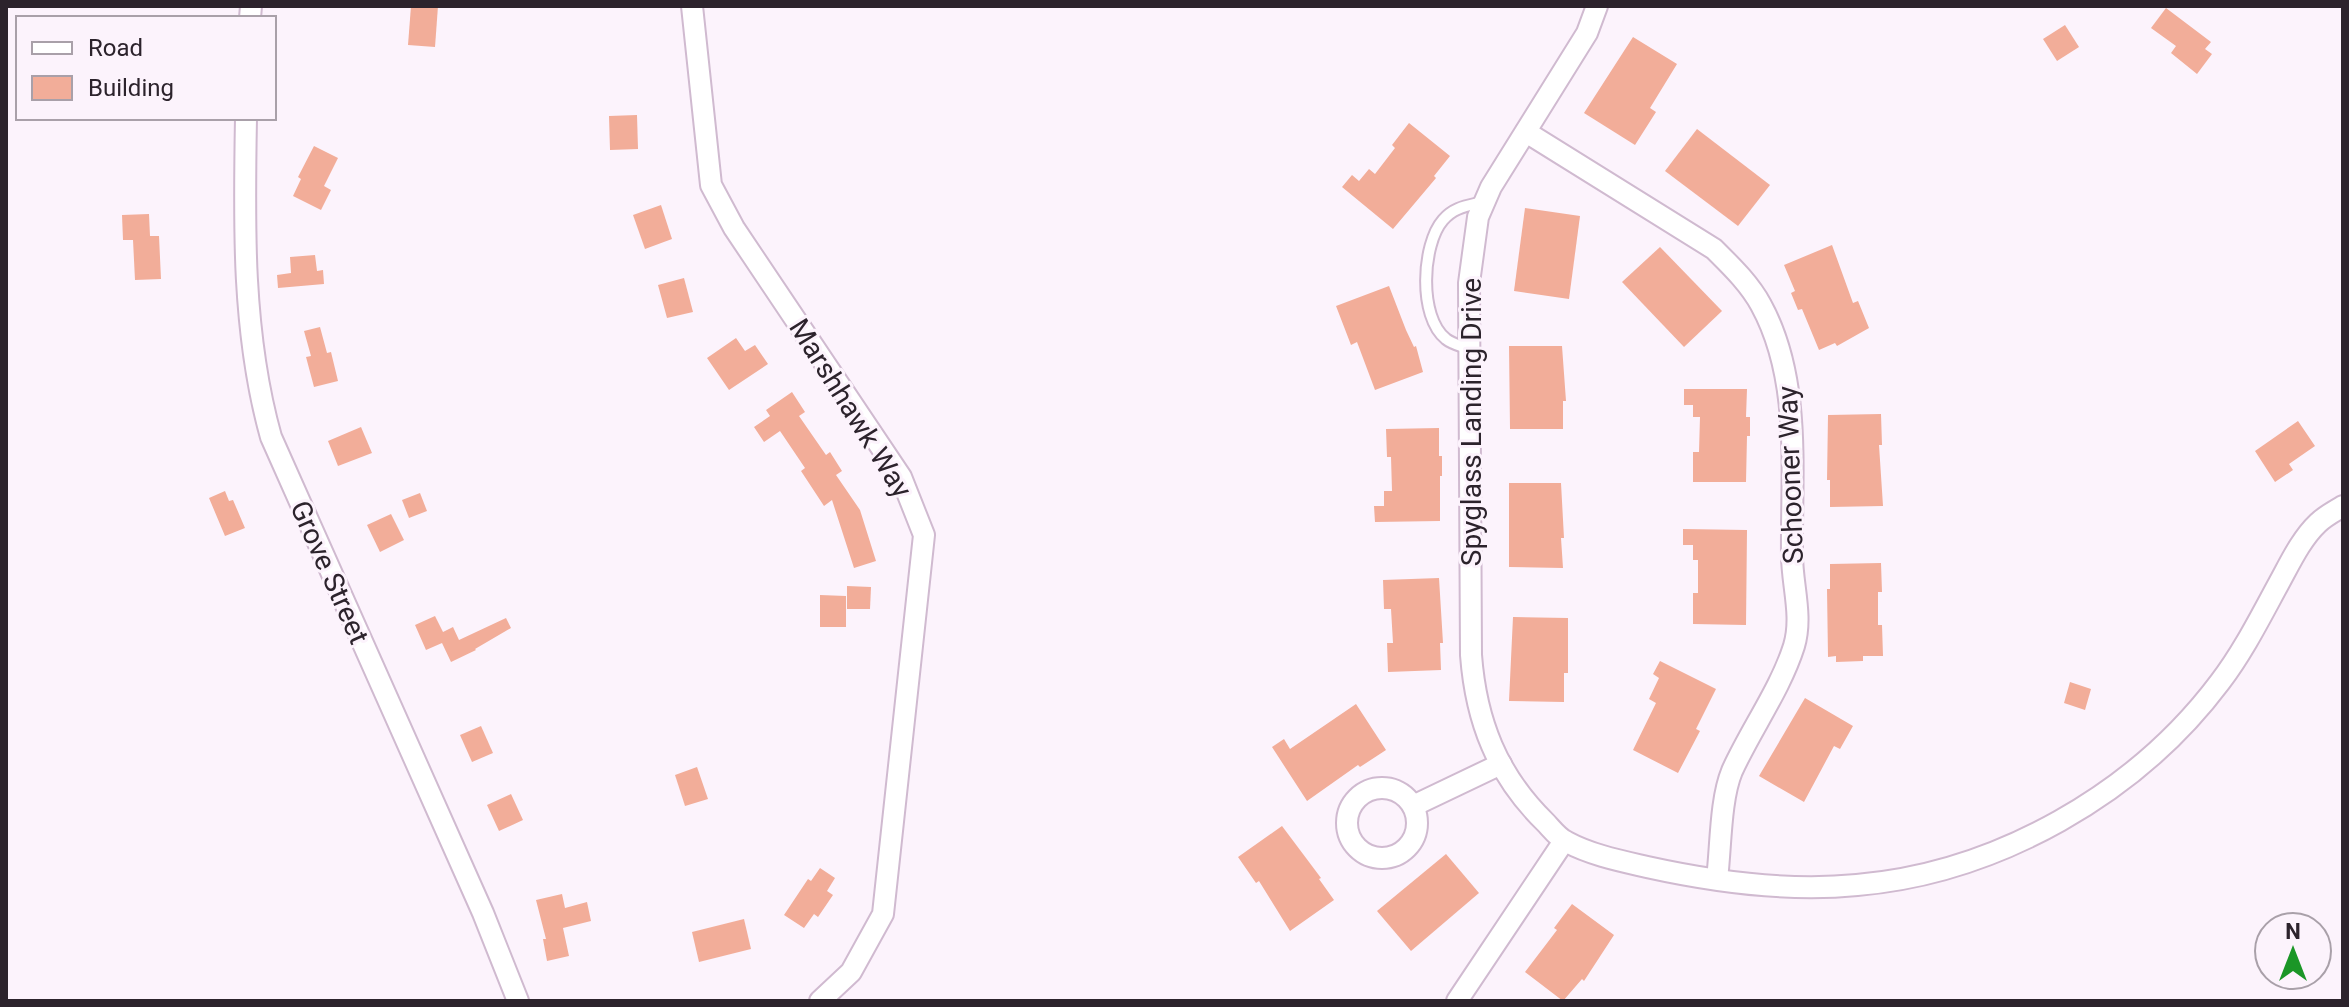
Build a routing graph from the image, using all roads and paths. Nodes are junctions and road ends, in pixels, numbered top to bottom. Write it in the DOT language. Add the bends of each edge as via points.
graph roads {
  1 [pos="692,6"];
  2 [pos="1597,6"];
  3 [pos="246,120"];
  4 [pos="1526,132"];
  5 [pos="1485,202"];
  6 [pos="1469,349"];
  7 [pos="2343,506"];
  8 [pos="1501,764"];
  9 [pos="1413,806"];
  10 [pos="1564,841"];
  11 [pos="1717,879"];
  12 [pos="518,1001"];
  13 [pos="820,1001"];
  14 [pos="1457,1001"];
  1 -- 13 [label="street, Marshhawk Way" via="711,185 734,228 901,477 924,535 883,914 851,972"];
  2 -- 4 [label="street, Spyglass Landing Drive" via="1587,33"];
  3 -- 12 [label="street, Grove Street" via="247,282 256,379 271,437"];
  4 -- 5 [label="street, Spyglass Landing Drive"];
  4 -- 11 [label="street, Schooner Way" via="1714,249 1759,302 1785,364 1798,624 1794,646 1731,774"];
  5 -- 6 [label="street, Spyglass Landing Drive" via="1469,283"];
  5 -- 6 [label="lane" via="1457,208 1441,221 1425,277 1428,302 1445,338"];
  6 -- 8 [label="street, Spyglass Landing Drive" via="1473,686 1491,748"];
  7 -- 11 [label="street" via="2318,523 2295,553 2221,681 2176,734 2091,801 2005,849 1930,873 1857,885 1786,886"];
  8 -- 9 [label="street"];
  8 -- 10 [label="street, Spyglass Landing Drive" via="1534,812"];
  10 -- 11 [label="street" via="1618,861"];
  10 -- 14 [label="street"];
}
